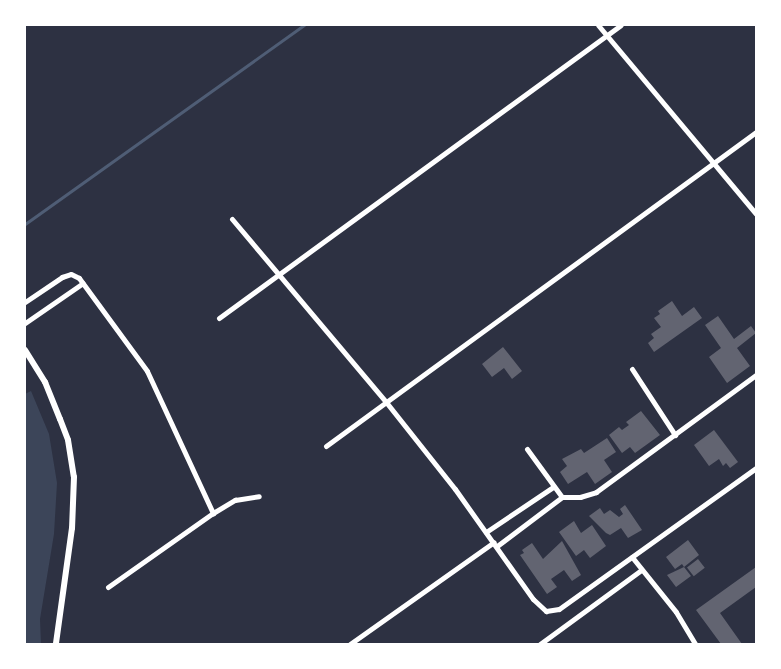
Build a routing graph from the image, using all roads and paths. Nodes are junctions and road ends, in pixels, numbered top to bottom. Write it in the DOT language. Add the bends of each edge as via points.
graph roads {
  1 [pos="598,25"];
  2 [pos="621,25"];
  3 [pos="607,36"];
  4 [pos="756,132"];
  5 [pos="714,164"];
  6 [pos="756,214"];
  7 [pos="232,219"];
  8 [pos="278,274"];
  9 [pos="83,283"];
  10 [pos="25,302"];
  11 [pos="219,318"];
  12 [pos="25,322"];
  13 [pos="25,350"];
  14 [pos="632,369"];
  15 [pos="756,375"];
  16 [pos="386,402"];
  17 [pos="676,435"];
  18 [pos="326,446"];
  19 [pos="527,449"];
  20 [pos="756,469"];
  21 [pos="553,487"];
  22 [pos="259,496"];
  23 [pos="562,497"];
  24 [pos="213,513"];
  25 [pos="486,532"];
  26 [pos="495,544"];
  27 [pos="632,557"];
  28 [pos="641,570"];
  29 [pos="108,587"];
  30 [pos="56,644"];
  31 [pos="350,644"];
  32 [pos="540,644"];
  33 [pos="695,644"];
  1 -- 3 [label="street"];
  2 -- 3 [label="street"];
  3 -- 5 [label="street"];
  3 -- 8 [label="street"];
  4 -- 5 [label="street"];
  5 -- 6 [label="street"];
  5 -- 16 [label="street"];
  7 -- 8 [label="street"];
  8 -- 11 [label="street"];
  8 -- 16 [label="street"];
  9 -- 10 [label="street" via="71,274"];
  9 -- 12 [label="street"];
  9 -- 24 [label="street" via="147,371"];
  13 -- 30 [label="street" via="45,382 60,419 68,440 74,477 72,528"];
  14 -- 17 [label="street"];
  15 -- 17 [label="street"];
  16 -- 18 [label="street"];
  16 -- 25 [label="street"];
  17 -- 23 [label="street" via="596,492 580,497"];
  19 -- 21 [label="street"];
  20 -- 27 [label="street"];
  21 -- 23 [label="street"];
  21 -- 25 [label="street"];
  22 -- 24 [label="street" via="235,500"];
  23 -- 26 [label="street"];
  24 -- 29 [label="street"];
  25 -- 26 [label="street"];
  26 -- 27 [label="street" via="533,599 546,611 559,609"];
  26 -- 31 [label="street"];
  27 -- 28 [label="street"];
  28 -- 32 [label="street"];
  28 -- 33 [label="street" via="676,612"];
}
